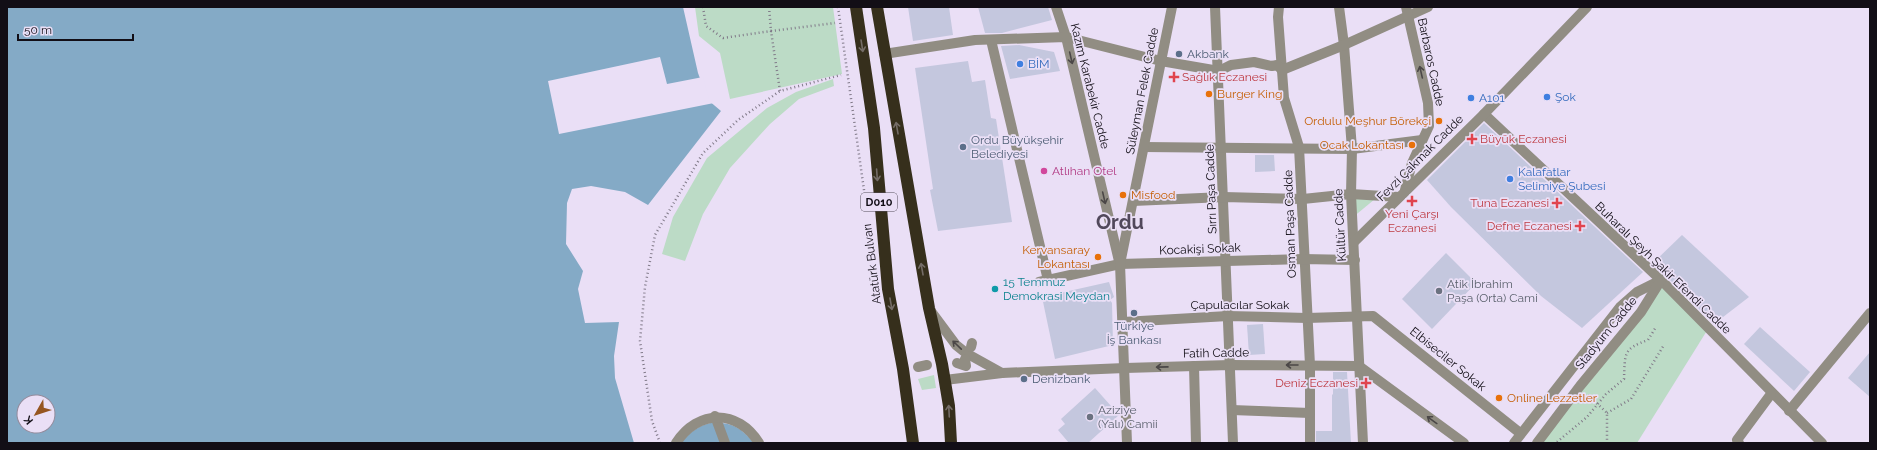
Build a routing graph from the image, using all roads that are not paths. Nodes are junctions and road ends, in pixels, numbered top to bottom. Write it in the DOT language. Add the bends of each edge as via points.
graph roads {
  1 [pos="856,7"];
  2 [pos="877,7"];
  3 [pos="1056,7"];
  4 [pos="1172,7"];
  5 [pos="1215,7"];
  6 [pos="1279,7"];
  7 [pos="1339,7"];
  8 [pos="1428,7"];
  9 [pos="1588,7"];
  10 [pos="1407,12"];
  11 [pos="1066,37"];
  12 [pos="991,40"];
  13 [pos="1344,45"];
  14 [pos="884,54"];
  15 [pos="1161,61"];
  16 [pos="1282,70"];
  17 [pos="1219,71"];
  18 [pos="1484,114"];
  19 [pos="1422,140"];
  20 [pos="1144,146"];
  21 [pos="1222,146"];
  22 [pos="1300,147"];
  23 [pos="1352,149"];
  24 [pos="1351,194"];
  25 [pos="1402,194"];
  26 [pos="1224,197"];
  27 [pos="1303,199"];
  28 [pos="1133,201"];
  29 [pos="1354,242"];
  30 [pos="1303,259"];
  31 [pos="1355,260"];
  32 [pos="1226,261"];
  33 [pos="1120,264"];
  34 [pos="1661,280"];
  35 [pos="929,308"];
  36 [pos="1870,313"];
  37 [pos="1228,316"];
  38 [pos="1357,317"];
  39 [pos="1307,318"];
  40 [pos="1123,322"];
  41 [pos="1310,364"];
  42 [pos="1230,365"];
  43 [pos="1194,366"];
  44 [pos="1358,366"];
  45 [pos="1125,368"];
  46 [pos="1002,373"];
  47 [pos="945,380"];
  48 [pos="1771,394"];
  49 [pos="1232,410"];
  50 [pos="1789,411"];
  51 [pos="1310,413"];
  52 [pos="716,419"];
  53 [pos="1520,433"];
  54 [pos="676,443"];
  55 [pos="725,443"];
  56 [pos="759,443"];
  57 [pos="913,443"];
  58 [pos="951,443"];
  59 [pos="1127,443"];
  60 [pos="1196,443"];
  61 [pos="1233,443"];
  62 [pos="1310,443"];
  63 [pos="1363,443"];
  64 [pos="1464,443"];
  65 [pos="1514,443"];
  66 [pos="1537,443"];
  67 [pos="1739,443"];
  68 [pos="1822,443"];
  1 -- 57 [label="highway, Atatürk Bulvarı / D010, one-way" via="874,128 888,290"];
  2 -- 14 [label="highway, D010"];
  3 -- 11 [label="street, Kazım Karabekir Cadde"];
  4 -- 15 [label="street, Süleyman Felek Cadde"];
  5 -- 17 [label="street, Sırrı Paşa Cadde"];
  6 -- 16 [label="street, Osman Paşa Cadde"];
  7 -- 13 [label="street, Kültür Cadde"];
  8 -- 10 [label="street"];
  9 -- 18 [label="street, Fevzi Çakmak Cadde"];
  10 -- 13 [label="street"];
  19 -- 10 [label="street, Barbaros Cadde, one-way" via="1429,126 1428,103"];
  11 -- 12 [label="street"];
  11 -- 15 [label="street"];
  11 -- 33 [label="street, Kazım Karabekir Cadde, one-way"];
  12 -- 14 [label="street" via="975,40"];
  12 -- 33 [label="street, Kocakişi Sokak" via="1043,281"];
  13 -- 16 [label="street"];
  13 -- 23 [label="street, Kültür Cadde"];
  35 -- 14 [label="highway, D010, one-way"];
  15 -- 17 [label="street"];
  15 -- 20 [label="street, Süleyman Felek Cadde"];
  16 -- 17 [label="street" via="1277,64 1272,66 1254,62 1231,65"];
  16 -- 22 [label="street, Osman Paşa Cadde" via="1284,98"];
  17 -- 21 [label="street, Sırrı Paşa Cadde"];
  18 -- 25 [label="street, Fevzi Çakmak Cadde"];
  18 -- 34 [label="street, Buharalı Şeyh Şakir Efendi Cadde"];
  19 -- 23 [label="street"];
  19 -- 25 [label="street, Barbaros Cadde"];
  20 -- 21 [label="street"];
  20 -- 28 [label="street, Süleyman Felek Cadde"];
  21 -- 22 [label="street"];
  21 -- 26 [label="street, Sırrı Paşa Cadde"];
  22 -- 23 [label="street"];
  22 -- 27 [label="street, Osman Paşa Cadde"];
  23 -- 24 [label="street, Kültür Cadde"];
  24 -- 25 [label="street"];
  24 -- 27 [label="street"];
  24 -- 29 [label="street, Kültür Cadde"];
  25 -- 29 [label="street, Fevzi Çakmak Cadde"];
  26 -- 27 [label="street"];
  26 -- 28 [label="street"];
  26 -- 32 [label="street, Sırrı Paşa Cadde"];
  27 -- 30 [label="street, Osman Paşa Cadde"];
  28 -- 33 [label="street, Süleyman Felek Cadde"];
  29 -- 31 [label="street, Kültür Cadde"];
  30 -- 31 [label="street, Kocakişi Sokak"];
  30 -- 32 [label="street, Kocakişi Sokak"];
  30 -- 39 [label="street, Osman Paşa Cadde"];
  31 -- 38 [label="street, Kültür Cadde"];
  32 -- 33 [label="street, Kocakişi Sokak"];
  32 -- 37 [label="street, Sırrı Paşa Cadde"];
  33 -- 40 [label="street, Süleyman Felek Cadde"];
  34 -- 48 [label="street, Buharalı Şeyh Şakir Efendi Cadde"];
  34 -- 53 [label="street, Stadyum Cadde" via="1637,292 1620,306"];
  34 -- 66 [label="street, Stadyum Cadde" via="1641,312"];
  46 -- 35 [label="street, one-way" via="956,345"];
  35 -- 47 [label="highway, D010"];
  36 -- 50 [label="street"];
  37 -- 39 [label="street, Çapulacılar Sokak"];
  37 -- 40 [label="street, Çapulacılar Sokak"];
  37 -- 42 [label="street, Sırrı Paşa Cadde"];
  38 -- 39 [label="street, Çapulacılar Sokak"];
  38 -- 44 [label="street, Kültür Cadde"];
  38 -- 53 [label="street, Elbiseciler Sokak" via="1373,316"];
  39 -- 41 [label="street, Osman Paşa Cadde"];
  40 -- 45 [label="street, Süleyman Felek Cadde"];
  41 -- 42 [label="street, Fatih Cadde, one-way"];
  41 -- 44 [label="street, Fatih Cadde"];
  41 -- 51 [label="street, Osman Paşa Cadde"];
  42 -- 43 [label="street, Fatih Cadde"];
  42 -- 49 [label="street, Sırrı Paşa Cadde"];
  43 -- 45 [label="street, Fatih Cadde, one-way"];
  43 -- 60 [label="street"];
  44 -- 63 [label="street, Kültür Cadde"];
  64 -- 44 [label="street, one-way"];
  45 -- 46 [label="street, Fatih Cadde"];
  45 -- 59 [label="street, Süleyman Felek Cadde"];
  46 -- 47 [label="street, Fatih Cadde"];
  58 -- 47 [label="highway, one-way"];
  48 -- 50 [label="street, Buharalı Şeyh Şakir Efendi Cadde"];
  48 -- 67 [label="street" via="1737,440"];
  49 -- 51 [label="street"];
  49 -- 61 [label="street, Sırrı Paşa Cadde"];
  50 -- 68 [label="street, Buharalı Şeyh Şakir Efendi Cadde"];
  51 -- 62 [label="street, Osman Paşa Cadde"];
  52 -- 54 [label="street" via="707,418 691,426"];
  52 -- 55 [label="street"];
  52 -- 56 [label="street" via="744,425"];
  53 -- 65 [label="street, Stadyum Cadde"];
}
